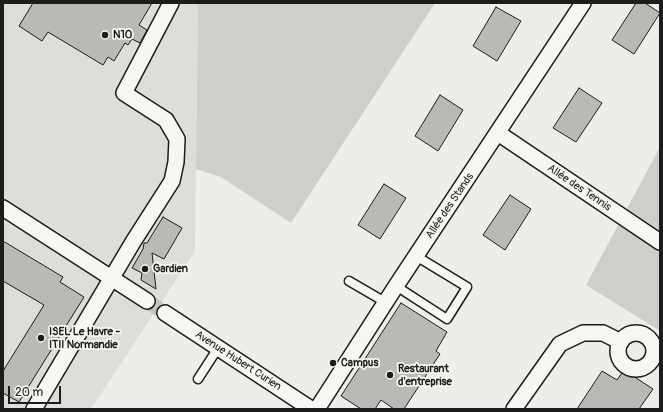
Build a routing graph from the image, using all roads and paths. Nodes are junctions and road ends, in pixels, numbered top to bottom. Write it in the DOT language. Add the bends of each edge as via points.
graph roads {
  1 [pos="171,3"];
  2 [pos="584,3"];
  3 [pos="498,133"];
  4 [pos="3,208"];
  5 [pos="660,242"];
  6 [pos="416,256"];
  7 [pos="111,278"];
  8 [pos="349,280"];
  9 [pos="396,286"];
  10 [pos="147,301"];
  11 [pos="385,302"];
  12 [pos="166,313"];
  13 [pos="621,342"];
  14 [pos="218,348"];
  15 [pos="198,379"];
  16 [pos="34,409"];
  17 [pos="311,409"];
  18 [pos="317,409"];
  19 [pos="514,409"];
  1 -- 7 [label="street" via="124,93 166,120 177,140 172,181"];
  2 -- 3 [label="street, Allée des Stands"];
  3 -- 5 [label="street, Allée des Tennis"];
  3 -- 6 [label="street, Allée des Stands"];
  4 -- 7 [label="street"];
  6 -- 9 [label="street, Allée des Stands"];
  6 -- 9 [label="lane" via="467,287 447,319"];
  7 -- 10 [label="street"];
  7 -- 16 [label="street"];
  8 -- 11 [label="lane"];
  9 -- 11 [label="street, Allée des Stands"];
  11 -- 18 [label="street, Allée des Stands"];
  12 -- 14 [label="street, Avenue Hubert Curien"];
  13 -- 19 [label="street" via="603,333 583,333 560,344"];
  14 -- 15 [label="lane"];
  14 -- 17 [label="street, Avenue Hubert Curien"];
}
